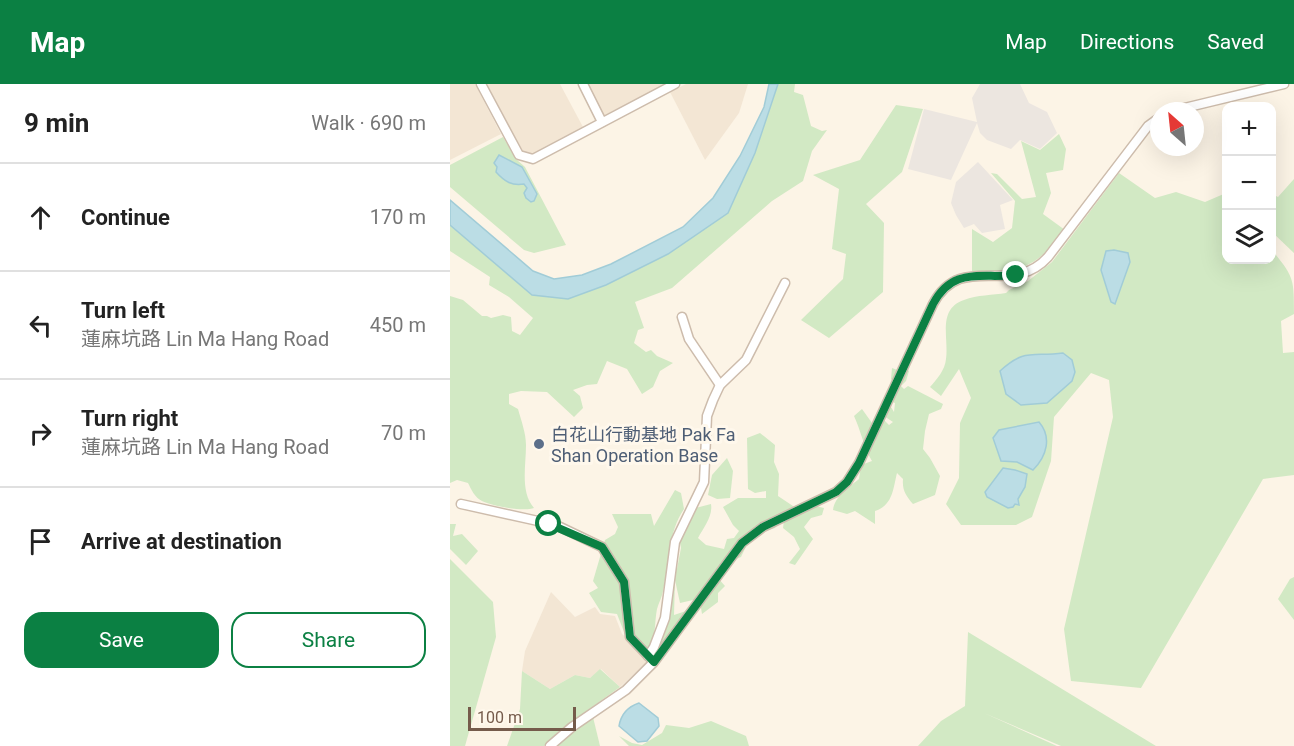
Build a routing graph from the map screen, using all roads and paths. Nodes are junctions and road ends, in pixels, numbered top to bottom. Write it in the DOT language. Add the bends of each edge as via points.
graph roads {
  1 [pos="481,84"];
  2 [pos="583,84"];
  3 [pos="675,84"];
  4 [pos="1284,84"];
  5 [pos="1204,103"];
  6 [pos="602,122"];
  7 [pos="1150,125"];
  8 [pos="785,283"];
  9 [pos="682,317"];
  10 [pos="720,385"];
  11 [pos="461,504"];
  12 [pos="651,659"];
  13 [pos="550,746"];
  1 -- 6 [label="street" via="515,149 525,158 540,156"];
  2 -- 6 [label="street"];
  3 -- 6 [label="street"];
  4 -- 5 [label="street"];
  7 -- 12 [label="street" via="1039,266 1016,275 963,277 942,290 850,478 832,495 763,527 742,543"];
  8 -- 10 [label="street" via="746,360"];
  9 -- 10 [label="street" via="689,339"];
  10 -- 12 [label="street" via="707,417 704,482 675,542 665,618"];
  11 -- 12 [label="street" via="556,525 602,547 624,582 630,637"];
  12 -- 13 [label="street" via="626,690"];
}
